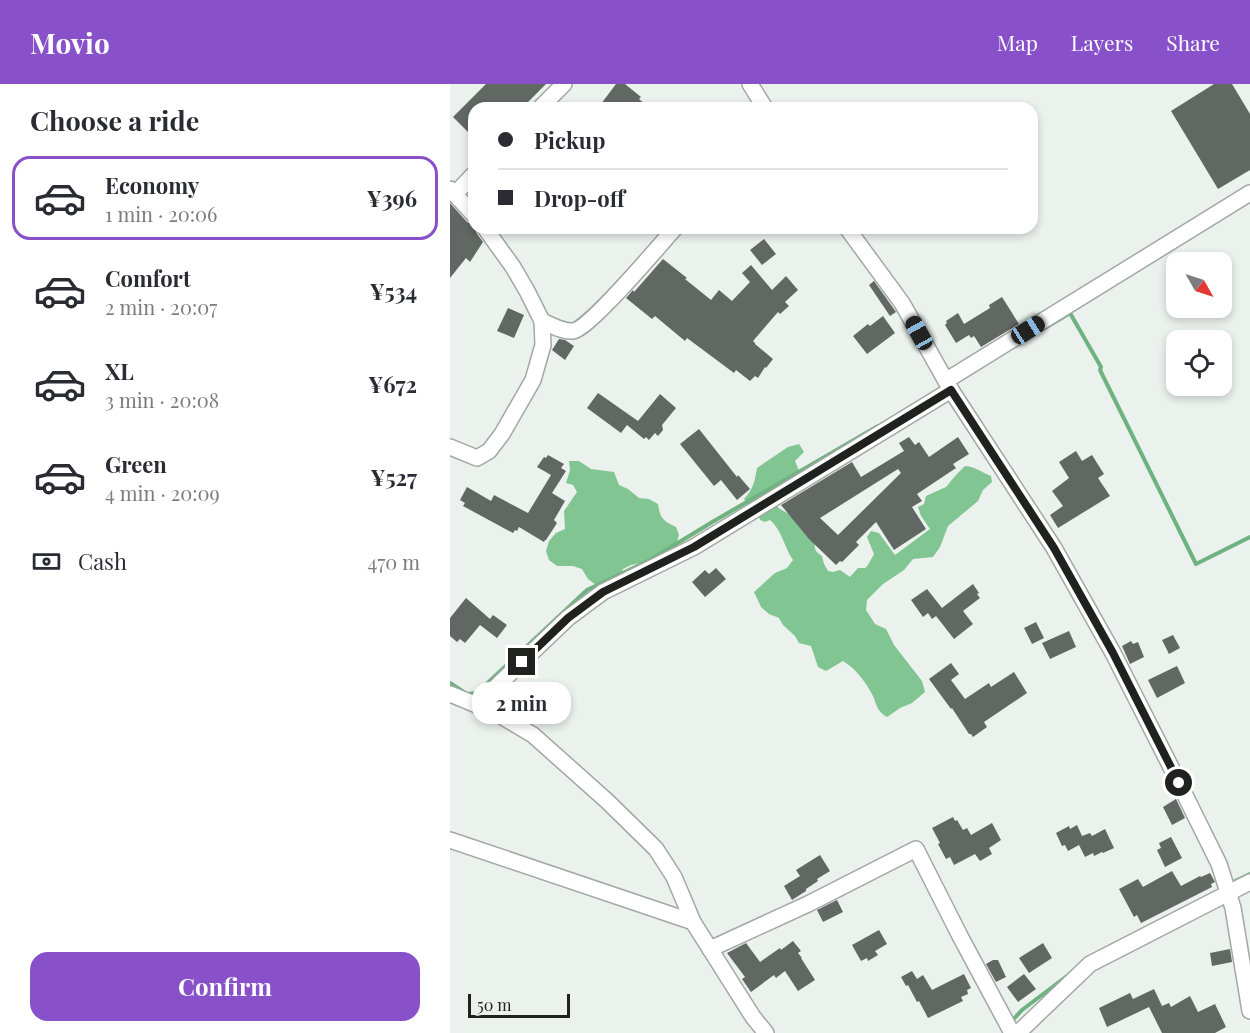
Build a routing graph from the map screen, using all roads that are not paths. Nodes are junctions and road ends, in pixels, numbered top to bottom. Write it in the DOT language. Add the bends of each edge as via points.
graph roads {
  1 [pos="564,84"];
  2 [pos="750,84"];
  3 [pos="546,102"];
  4 [pos="761,102"];
  5 [pos="468,179"];
  6 [pos="452,191"];
  7 [pos="1250,193"];
  8 [pos="468,208"];
  9 [pos="489,234"];
  10 [pos="670,234"];
  11 [pos="851,234"];
  12 [pos="542,321"];
  13 [pos="949,385"];
  14 [pos="450,447"];
  15 [pos="450,694"];
  16 [pos="477,705"];
  17 [pos="450,840"];
  18 [pos="1250,882"];
  19 [pos="1228,893"];
  20 [pos="693,922"];
  21 [pos="710,950"];
  22 [pos="1250,1011"];
  23 [pos="766,1033"];
  24 [pos="1012,1033"];
  25 [pos="1018,1033"];
  1 -- 3 [label="street"];
  2 -- 4 [label="street"];
  5 -- 6 [label="street"];
  6 -- 8 [label="street"];
  7 -- 13 [label="street"];
  9 -- 12 [label="street" via="528,291"];
  10 -- 12 [label="street" via="584,326 574,331"];
  11 -- 13 [label="street" via="902,303"];
  12 -- 14 [label="street" via="543,345 533,380 502,434 489,451 477,458"];
  13 -- 16 [label="street" via="694,547 603,592 568,618"];
  13 -- 19 [label="street" via="1054,548 1107,644 1189,803"];
  15 -- 16 [label="street"];
  16 -- 20 [label="street" via="533,735 656,849 674,877"];
  17 -- 20 [label="street"];
  18 -- 19 [label="street"];
  19 -- 22 [label="street"];
  19 -- 25 [label="street" via="1090,964"];
  20 -- 21 [label="street"];
  21 -- 23 [label="street"];
  21 -- 24 [label="street" via="916,849"];
}
